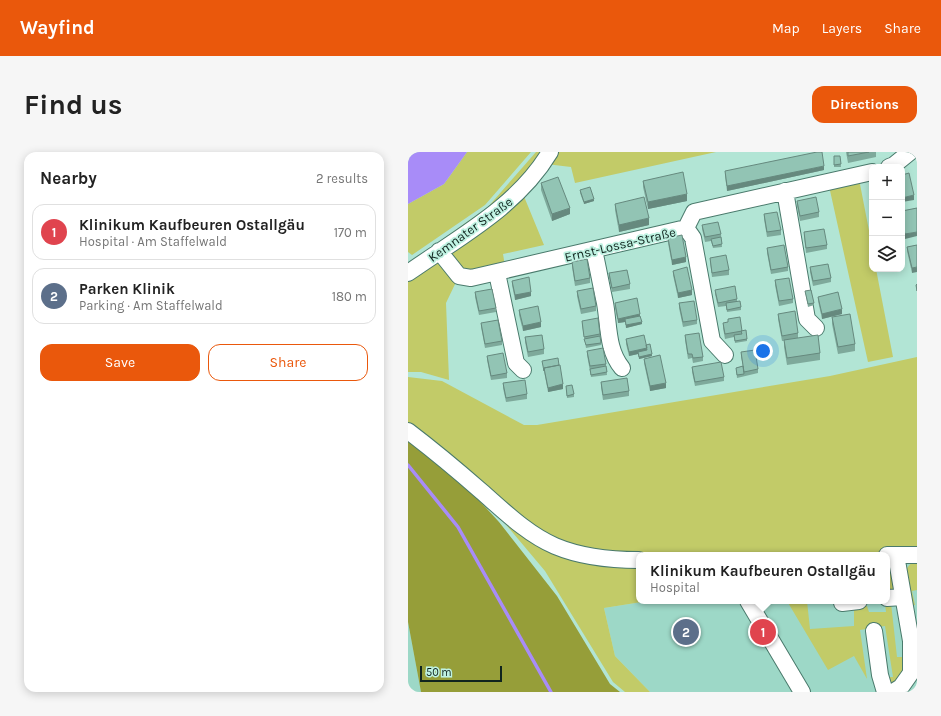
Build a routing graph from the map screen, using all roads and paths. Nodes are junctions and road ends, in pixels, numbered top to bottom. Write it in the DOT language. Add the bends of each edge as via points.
graph roads {
  1 [pos="910,152"];
  2 [pos="547,157"];
  3 [pos="895,164"];
  4 [pos="869,173"];
  5 [pos="786,191"];
  6 [pos="686,228"];
  7 [pos="594,250"];
  8 [pos="439,251"];
  9 [pos="408,273"];
  10 [pos="497,273"];
  11 [pos="816,328"];
  12 [pos="725,355"];
  13 [pos="622,368"];
  14 [pos="523,370"];
  15 [pos="408,431"];
  16 [pos="891,555"];
  17 [pos="917,555"];
  18 [pos="636,560"];
  19 [pos="895,597"];
  20 [pos="750,604"];
  21 [pos="874,631"];
  22 [pos="914,665"];
  23 [pos="802,692"];
  24 [pos="885,692"];
  25 [pos="893,692"];
  1 -- 3 [label="street"];
  2 -- 8 [label="street, Kemnater Straße" via="520,191 502,208"];
  4 -- 5 [label="street, Ernst-Lossa-Straße"];
  5 -- 6 [label="street, Ernst-Lossa-Straße" via="694,212"];
  5 -- 11 [label="street" via="807,319"];
  6 -- 7 [label="street, Ernst-Lossa-Straße"];
  6 -- 12 [label="street" via="693,238 712,341"];
  7 -- 10 [label="street, Ernst-Lossa-Straße"];
  7 -- 13 [label="street" via="610,341 617,362"];
  8 -- 9 [label="street, Kemnater Straße"];
  8 -- 10 [label="street, Ernst-Lossa-Straße" via="459,276 471,278"];
  10 -- 14 [label="street" via="516,363"];
  15 -- 18 [label="street" via="531,532 553,545 570,552 598,558"];
  16 -- 17 [label="street"];
  16 -- 19 [label="street"];
  19 -- 22 [label="street" via="911,641"];
  20 -- 23 [label="street"];
  21 -- 24 [label="street"];
  22 -- 25 [label="street" via="901,687"];
}
